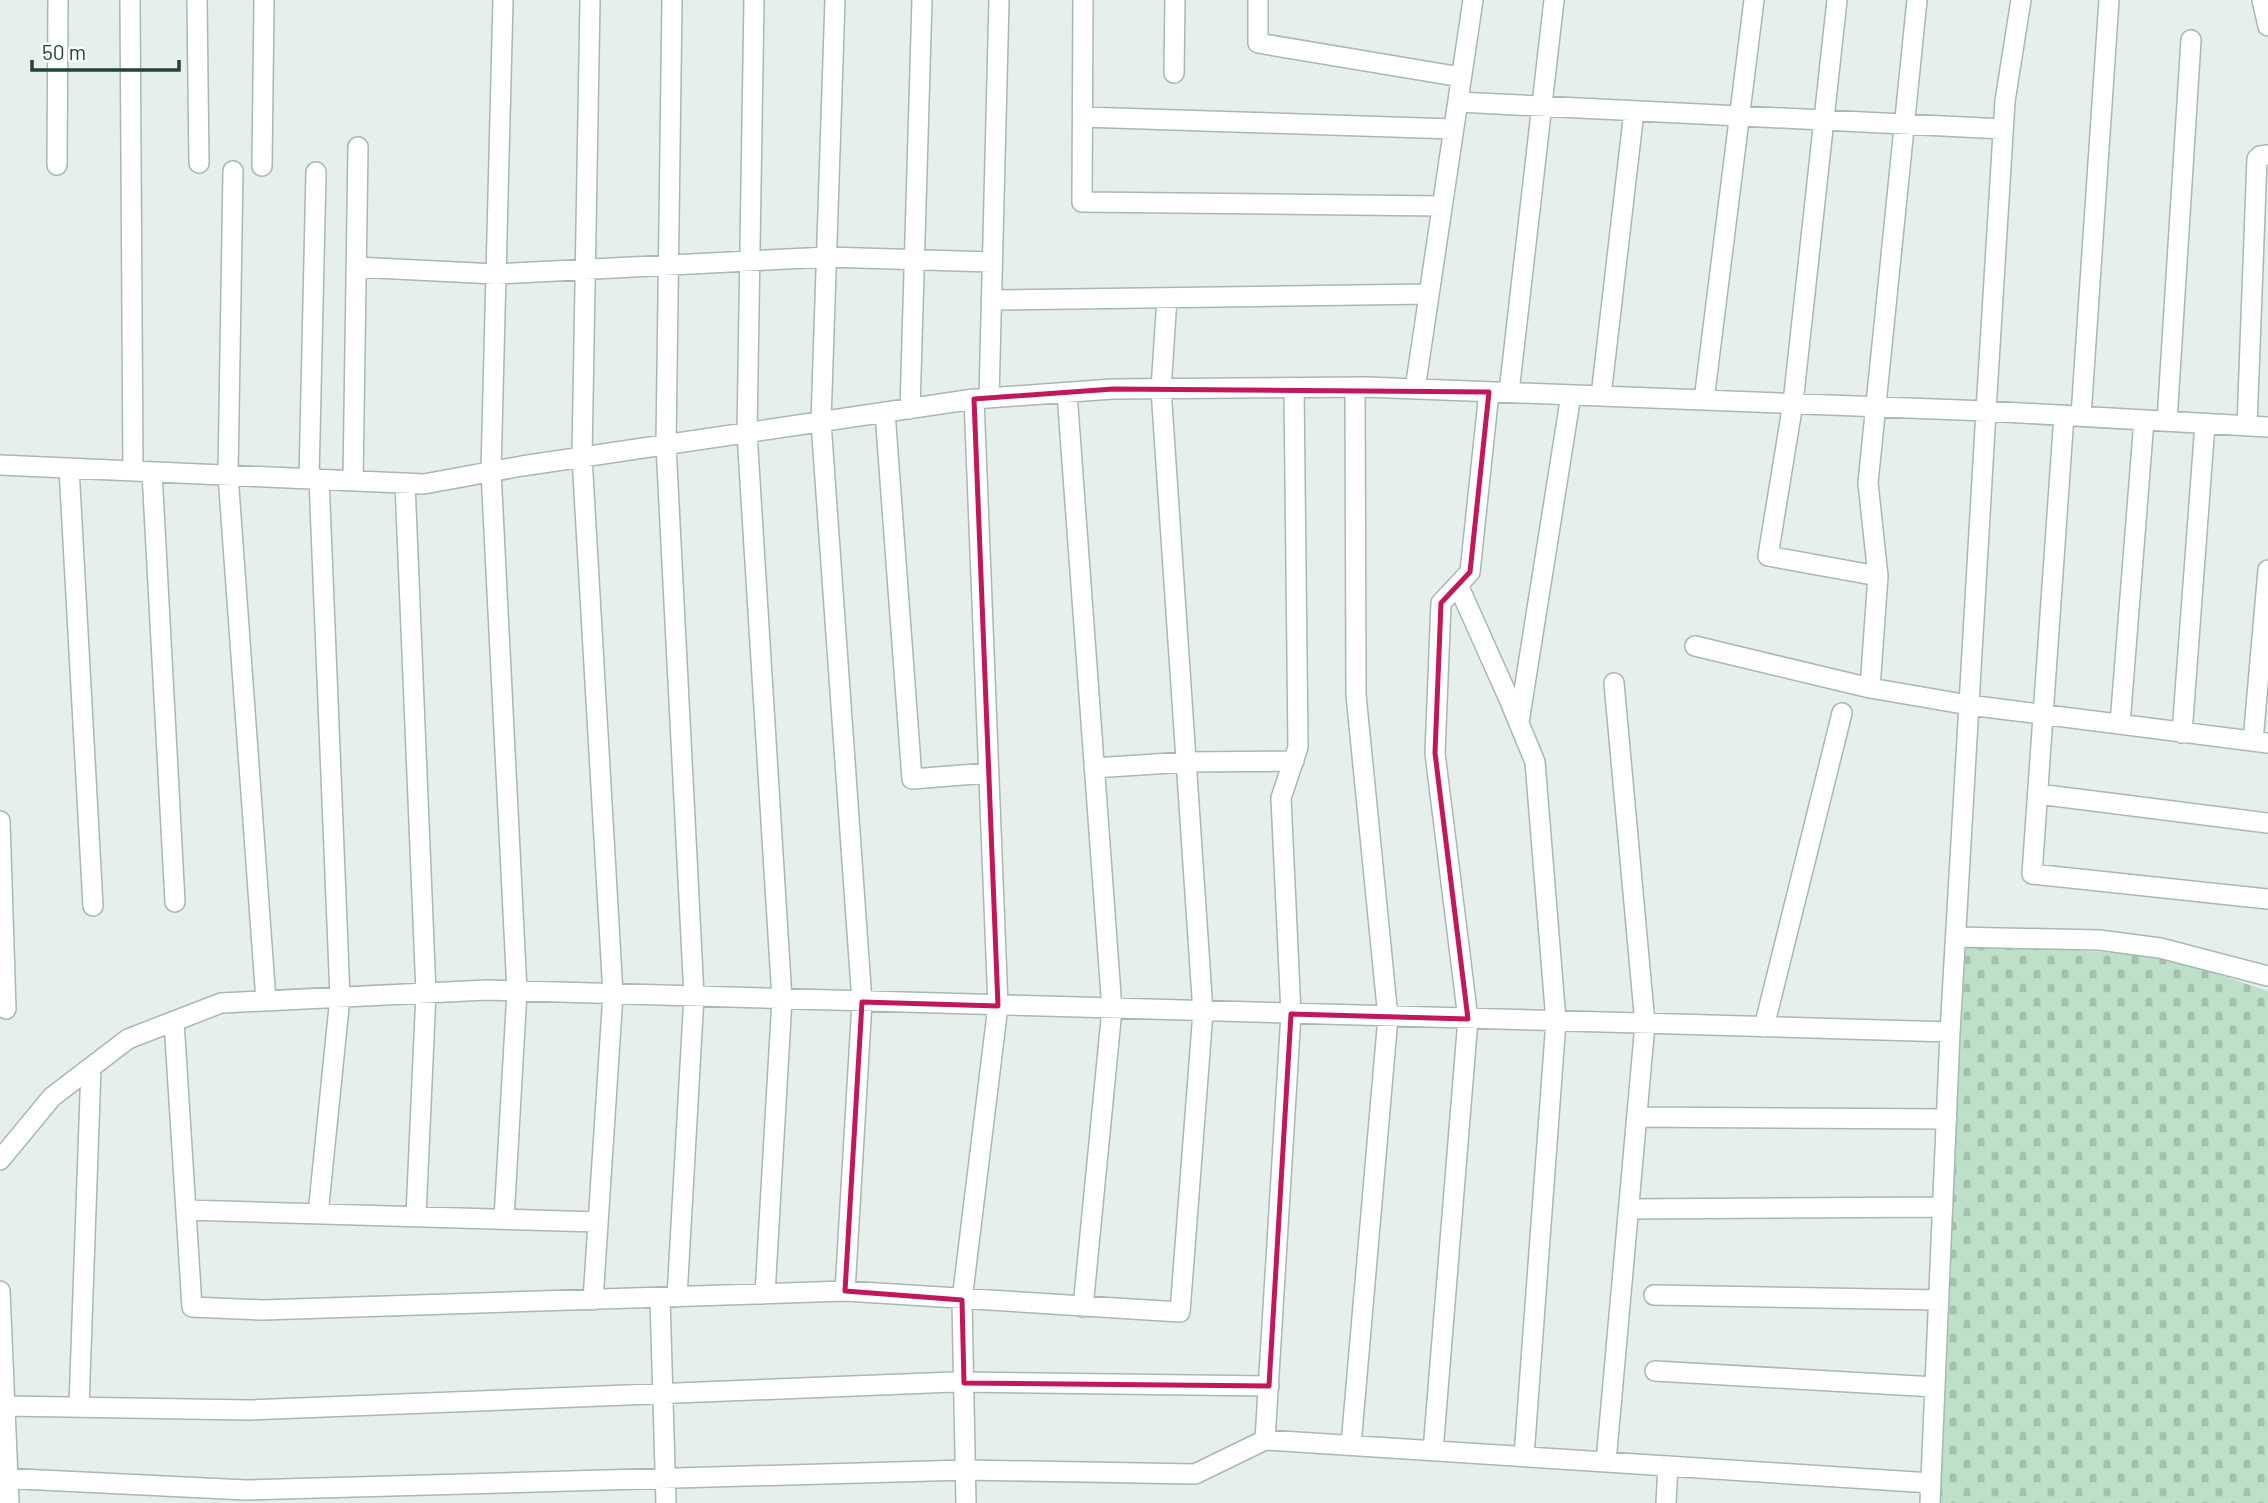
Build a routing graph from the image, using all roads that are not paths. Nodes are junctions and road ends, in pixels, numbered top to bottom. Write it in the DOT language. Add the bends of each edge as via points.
graph roads {
  1 [pos="58,0"];
  2 [pos="130,0"];
  3 [pos="197,0"];
  4 [pos="264,0"];
  5 [pos="503,0"];
  6 [pos="590,0"];
  7 [pos="672,0"];
  8 [pos="754,0"];
  9 [pos="835,0"];
  10 [pos="922,0"];
  11 [pos="999,0"];
  12 [pos="1083,0"];
  13 [pos="1175,0"];
  14 [pos="1258,0"];
  15 [pos="1470,0"];
  16 [pos="1553,0"];
  17 [pos="1754,0"];
  18 [pos="1837,0"];
  19 [pos="1917,0"];
  20 [pos="2021,0"];
  21 [pos="2109,0"];
  22 [pos="2262,0"];
  23 [pos="2268,26"];
  24 [pos="2191,40"];
  25 [pos="1174,73"];
  26 [pos="1461,77"];
  27 [pos="1458,102"];
  28 [pos="1542,106"];
  29 [pos="1634,111"];
  30 [pos="1740,116"];
  31 [pos="1083,117"];
  32 [pos="1824,120"];
  33 [pos="1904,124"];
  34 [pos="2003,128"];
  35 [pos="1453,129"];
  36 [pos="358,147"];
  37 [pos="2268,155"];
  38 [pos="199,163"];
  39 [pos="57,166"];
  40 [pos="262,166"];
  41 [pos="233,171"];
  42 [pos="316,172"];
  43 [pos="1442,206"];
  44 [pos="827,257"];
  45 [pos="914,260"];
  46 [pos="750,261"];
  47 [pos="992,262"];
  48 [pos="669,265"];
  49 [pos="356,267"];
  50 [pos="585,270"];
  51 [pos="496,274"];
  52 [pos="1429,294"];
  53 [pos="1167,298"];
  54 [pos="992,300"];
  55 [pos="1356,387"];
  56 [pos="1294,388"];
  57 [pos="1161,389"];
  58 [pos="1415,389"];
  59 [pos="1489,392"];
  60 [pos="1067,393"];
  61 [pos="1509,393"];
  62 [pos="1572,395"];
  63 [pos="1601,396"];
  64 [pos="982,399"];
  65 [pos="1704,400"];
  66 [pos="1793,403"];
  67 [pos="1875,406"];
  68 [pos="910,409"];
  69 [pos="1986,411"];
  70 [pos="886,412"];
  71 [pos="2073,416"];
  72 [pos="2144,420"];
  73 [pos="2167,421"];
  74 [pos="821,422"];
  75 [pos="2205,424"];
  76 [pos="2247,426"];
  77 [pos="2268,427"];
  78 [pos="747,433"];
  79 [pos="666,445"];
  80 [pos="582,457"];
  81 [pos="0,465"];
  82 [pos="69,468"];
  83 [pos="491,471"];
  84 [pos="143,472"];
  85 [pos="229,475"];
  86 [pos="314,479"];
  87 [pos="353,481"];
  88 [pos="405,484"];
  89 [pos="2268,570"];
  90 [pos="1878,576"];
  91 [pos="1458,585"];
  92 [pos="1695,646"];
  93 [pos="1614,683"];
  94 [pos="1870,688"];
  95 [pos="1969,705"];
  96 [pos="1842,713"];
  97 [pos="2043,715"];
  98 [pos="1519,723"];
  99 [pos="2120,724"];
  100 [pos="2182,733"];
  101 [pos="2261,742"];
  102 [pos="1294,761"];
  103 [pos="1186,762"];
  104 [pos="1094,768"];
  105 [pos="989,773"];
  106 [pos="2038,794"];
  107 [pos="0,821"];
  108 [pos="2268,823"];
  109 [pos="2268,899"];
  110 [pos="175,902"];
  111 [pos="93,906"];
  112 [pos="1956,937"];
  113 [pos="2268,976"];
  114 [pos="517,991"];
  115 [pos="426,993"];
  116 [pos="613,994"];
  117 [pos="694,996"];
  118 [pos="340,997"];
  119 [pos="782,999"];
  120 [pos="266,1001"];
  121 [pos="862,1002"];
  122 [pos="998,1006"];
  123 [pos="6,1009"];
  124 [pos="1112,1009"];
  125 [pos="1203,1012"];
  126 [pos="1291,1014"];
  127 [pos="1388,1017"];
  128 [pos="1468,1019"];
  129 [pos="174,1021"];
  130 [pos="1556,1021"];
  131 [pos="1646,1024"];
  132 [pos="1764,1027"];
  133 [pos="1950,1032"];
  134 [pos="91,1067"];
  135 [pos="1637,1117"];
  136 [pos="1947,1119"];
  137 [pos="0,1160"];
  138 [pos="1943,1207"];
  139 [pos="1629,1209"];
  140 [pos="186,1210"];
  141 [pos="318,1214"];
  142 [pos="416,1216"];
  143 [pos="503,1219"];
  144 [pos="598,1222"];
  145 [pos="0,1291"];
  146 [pos="845,1291"];
  147 [pos="765,1294"];
  148 [pos="1654,1295"];
  149 [pos="669,1297"];
  150 [pos="593,1300"];
  151 [pos="962,1300"];
  152 [pos="1939,1300"];
  153 [pos="1083,1307"];
  154 [pos="1655,1371"];
  155 [pos="964,1382"];
  156 [pos="1269,1386"];
  157 [pos="1935,1387"];
  158 [pos="663,1394"];
  159 [pos="5,1406"];
  160 [pos="79,1407"];
  161 [pos="1265,1440"];
  162 [pos="1351,1445"];
  163 [pos="1433,1451"];
  164 [pos="1524,1457"];
  165 [pos="1606,1462"];
  166 [pos="1668,1466"];
  167 [pos="966,1470"];
  168 [pos="4,1478"];
  169 [pos="665,1478"];
  170 [pos="1931,1483"];
  171 [pos="9,1503"];
  172 [pos="666,1503"];
  173 [pos="967,1503"];
  174 [pos="1666,1503"];
  175 [pos="1930,1503"];
  1 -- 39 [label="street"];
  2 -- 84 [label="street"];
  3 -- 38 [label="street"];
  4 -- 40 [label="street"];
  5 -- 51 [label="street"];
  6 -- 50 [label="street"];
  7 -- 48 [label="street"];
  8 -- 46 [label="street"];
  9 -- 44 [label="street"];
  10 -- 45 [label="street"];
  11 -- 47 [label="street"];
  12 -- 31 [label="street"];
  13 -- 25 [label="street"];
  14 -- 26 [label="street" via="1258,43"];
  15 -- 26 [label="street"];
  16 -- 28 [label="street"];
  17 -- 30 [label="street"];
  18 -- 32 [label="street"];
  19 -- 33 [label="street"];
  20 -- 34 [label="street"];
  21 -- 71 [label="street"];
  22 -- 23 [label="street"];
  24 -- 73 [label="street"];
  26 -- 27 [label="street"];
  27 -- 28 [label="street"];
  27 -- 35 [label="street"];
  28 -- 29 [label="street"];
  28 -- 61 [label="street"];
  29 -- 30 [label="street"];
  29 -- 63 [label="street"];
  30 -- 32 [label="street"];
  30 -- 65 [label="street"];
  31 -- 35 [label="street"];
  31 -- 43 [label="street" via="1082,202"];
  32 -- 33 [label="street"];
  32 -- 66 [label="street"];
  33 -- 34 [label="street"];
  33 -- 67 [label="street"];
  34 -- 69 [label="street"];
  35 -- 43 [label="street"];
  36 -- 49 [label="street"];
  37 -- 76 [label="street" via="2258,159"];
  41 -- 85 [label="street"];
  42 -- 86 [label="street"];
  43 -- 52 [label="street"];
  44 -- 45 [label="street"];
  44 -- 46 [label="street"];
  44 -- 74 [label="street"];
  45 -- 47 [label="street"];
  45 -- 68 [label="street"];
  46 -- 48 [label="street"];
  46 -- 78 [label="street"];
  47 -- 54 [label="street"];
  48 -- 50 [label="street"];
  48 -- 79 [label="street"];
  49 -- 51 [label="street"];
  49 -- 87 [label="street"];
  50 -- 51 [label="street"];
  50 -- 80 [label="street"];
  51 -- 83 [label="street"];
  52 -- 53 [label="street"];
  52 -- 58 [label="street"];
  53 -- 54 [label="street"];
  53 -- 57 [label="street"];
  54 -- 64 [label="street"];
  55 -- 56 [label="street"];
  55 -- 58 [label="street"];
  55 -- 127 [label="street" via="1356,695"];
  56 -- 57 [label="street"];
  56 -- 102 [label="street" via="1298,747"];
  57 -- 60 [label="street"];
  57 -- 103 [label="street"];
  58 -- 59 [label="street"];
  59 -- 61 [label="street"];
  59 -- 91 [label="street" via="1470,572"];
  60 -- 64 [label="street"];
  60 -- 104 [label="street"];
  61 -- 62 [label="street"];
  62 -- 63 [label="street"];
  62 -- 98 [label="street"];
  63 -- 65 [label="street"];
  64 -- 68 [label="street"];
  64 -- 105 [label="street"];
  65 -- 66 [label="street"];
  66 -- 67 [label="street"];
  66 -- 90 [label="street" via="1768,556"];
  67 -- 69 [label="street"];
  67 -- 90 [label="street" via="1868,483"];
  68 -- 70 [label="street"];
  69 -- 71 [label="street"];
  69 -- 95 [label="street"];
  70 -- 74 [label="street"];
  70 -- 105 [label="street" via="912,779"];
  71 -- 72 [label="street"];
  71 -- 97 [label="street"];
  72 -- 73 [label="street"];
  72 -- 99 [label="street"];
  73 -- 75 [label="street"];
  74 -- 78 [label="street"];
  74 -- 121 [label="street"];
  75 -- 76 [label="street"];
  75 -- 100 [label="street"];
  76 -- 77 [label="street"];
  78 -- 79 [label="street"];
  78 -- 119 [label="street"];
  79 -- 80 [label="street"];
  79 -- 117 [label="street"];
  80 -- 83 [label="street"];
  80 -- 116 [label="street"];
  81 -- 82 [label="street"];
  82 -- 84 [label="street"];
  82 -- 111 [label="street"];
  83 -- 88 [label="street"];
  83 -- 114 [label="street"];
  84 -- 85 [label="street"];
  84 -- 110 [label="street"];
  85 -- 86 [label="street"];
  85 -- 120 [label="street"];
  86 -- 87 [label="street"];
  86 -- 118 [label="street"];
  87 -- 88 [label="street"];
  88 -- 115 [label="street"];
  89 -- 101 [label="street"];
  90 -- 94 [label="street"];
  91 -- 98 [label="street"];
  91 -- 128 [label="street" via="1441,603 1435,753"];
  92 -- 94 [label="street"];
  93 -- 131 [label="street"];
  94 -- 95 [label="street"];
  95 -- 97 [label="street"];
  95 -- 112 [label="street"];
  96 -- 132 [label="street"];
  97 -- 99 [label="street"];
  97 -- 106 [label="street"];
  98 -- 130 [label="street" via="1535,762"];
  99 -- 100 [label="street"];
  100 -- 101 [label="street"];
  102 -- 103 [label="street"];
  102 -- 126 [label="street" via="1280,798"];
  103 -- 104 [label="street"];
  103 -- 125 [label="street"];
  104 -- 124 [label="street"];
  105 -- 122 [label="street"];
  106 -- 108 [label="street"];
  106 -- 109 [label="street" via="2032,874"];
  107 -- 123 [label="street"];
  112 -- 113 [label="street" via="2099,940 2160,948"];
  112 -- 133 [label="street"];
  114 -- 115 [label="street"];
  114 -- 116 [label="street"];
  114 -- 143 [label="street"];
  115 -- 118 [label="street"];
  115 -- 142 [label="street"];
  116 -- 117 [label="street"];
  116 -- 144 [label="street"];
  117 -- 119 [label="street"];
  117 -- 149 [label="street"];
  118 -- 120 [label="street"];
  118 -- 141 [label="street"];
  119 -- 121 [label="street"];
  119 -- 147 [label="street"];
  120 -- 129 [label="street" via="221,1003"];
  121 -- 122 [label="street"];
  121 -- 146 [label="street"];
  122 -- 124 [label="street"];
  122 -- 151 [label="street"];
  124 -- 125 [label="street"];
  124 -- 153 [label="street"];
  125 -- 126 [label="street"];
  125 -- 153 [label="street" via="1180,1312"];
  126 -- 127 [label="street"];
  126 -- 156 [label="street"];
  127 -- 128 [label="street"];
  127 -- 162 [label="street"];
  128 -- 130 [label="street"];
  128 -- 163 [label="street"];
  129 -- 134 [label="street" via="128,1039"];
  129 -- 140 [label="street"];
  130 -- 131 [label="street"];
  130 -- 164 [label="street"];
  131 -- 132 [label="street"];
  131 -- 135 [label="street"];
  132 -- 133 [label="street"];
  133 -- 136 [label="street"];
  134 -- 137 [label="street" via="51,1097"];
  134 -- 160 [label="street"];
  135 -- 136 [label="street"];
  135 -- 139 [label="street"];
  136 -- 138 [label="street"];
  138 -- 139 [label="street"];
  138 -- 152 [label="street"];
  139 -- 165 [label="street"];
  140 -- 141 [label="street"];
  140 -- 150 [label="street" via="192,1307 263,1310"];
  141 -- 142 [label="street"];
  142 -- 143 [label="street"];
  143 -- 144 [label="street"];
  144 -- 150 [label="street"];
  145 -- 159 [label="street"];
  146 -- 147 [label="street"];
  146 -- 151 [label="street"];
  147 -- 149 [label="street"];
  148 -- 152 [label="street"];
  149 -- 150 [label="street"];
  149 -- 158 [label="street"];
  151 -- 153 [label="street"];
  151 -- 155 [label="street"];
  152 -- 157 [label="street"];
  154 -- 157 [label="street"];
  155 -- 156 [label="street"];
  155 -- 158 [label="street"];
  155 -- 167 [label="street"];
  156 -- 161 [label="street"];
  157 -- 170 [label="street"];
  158 -- 160 [label="street" via="249,1410"];
  158 -- 169 [label="street"];
  159 -- 160 [label="street"];
  159 -- 168 [label="street"];
  161 -- 162 [label="street"];
  161 -- 167 [label="street" via="1195,1474"];
  162 -- 163 [label="street"];
  163 -- 164 [label="street"];
  164 -- 165 [label="street"];
  165 -- 166 [label="street"];
  166 -- 170 [label="street"];
  166 -- 174 [label="street"];
  167 -- 169 [label="street"];
  167 -- 173 [label="street"];
  168 -- 169 [label="street" via="246,1490"];
  168 -- 171 [label="street"];
  169 -- 172 [label="street"];
  170 -- 175 [label="street"];
}
